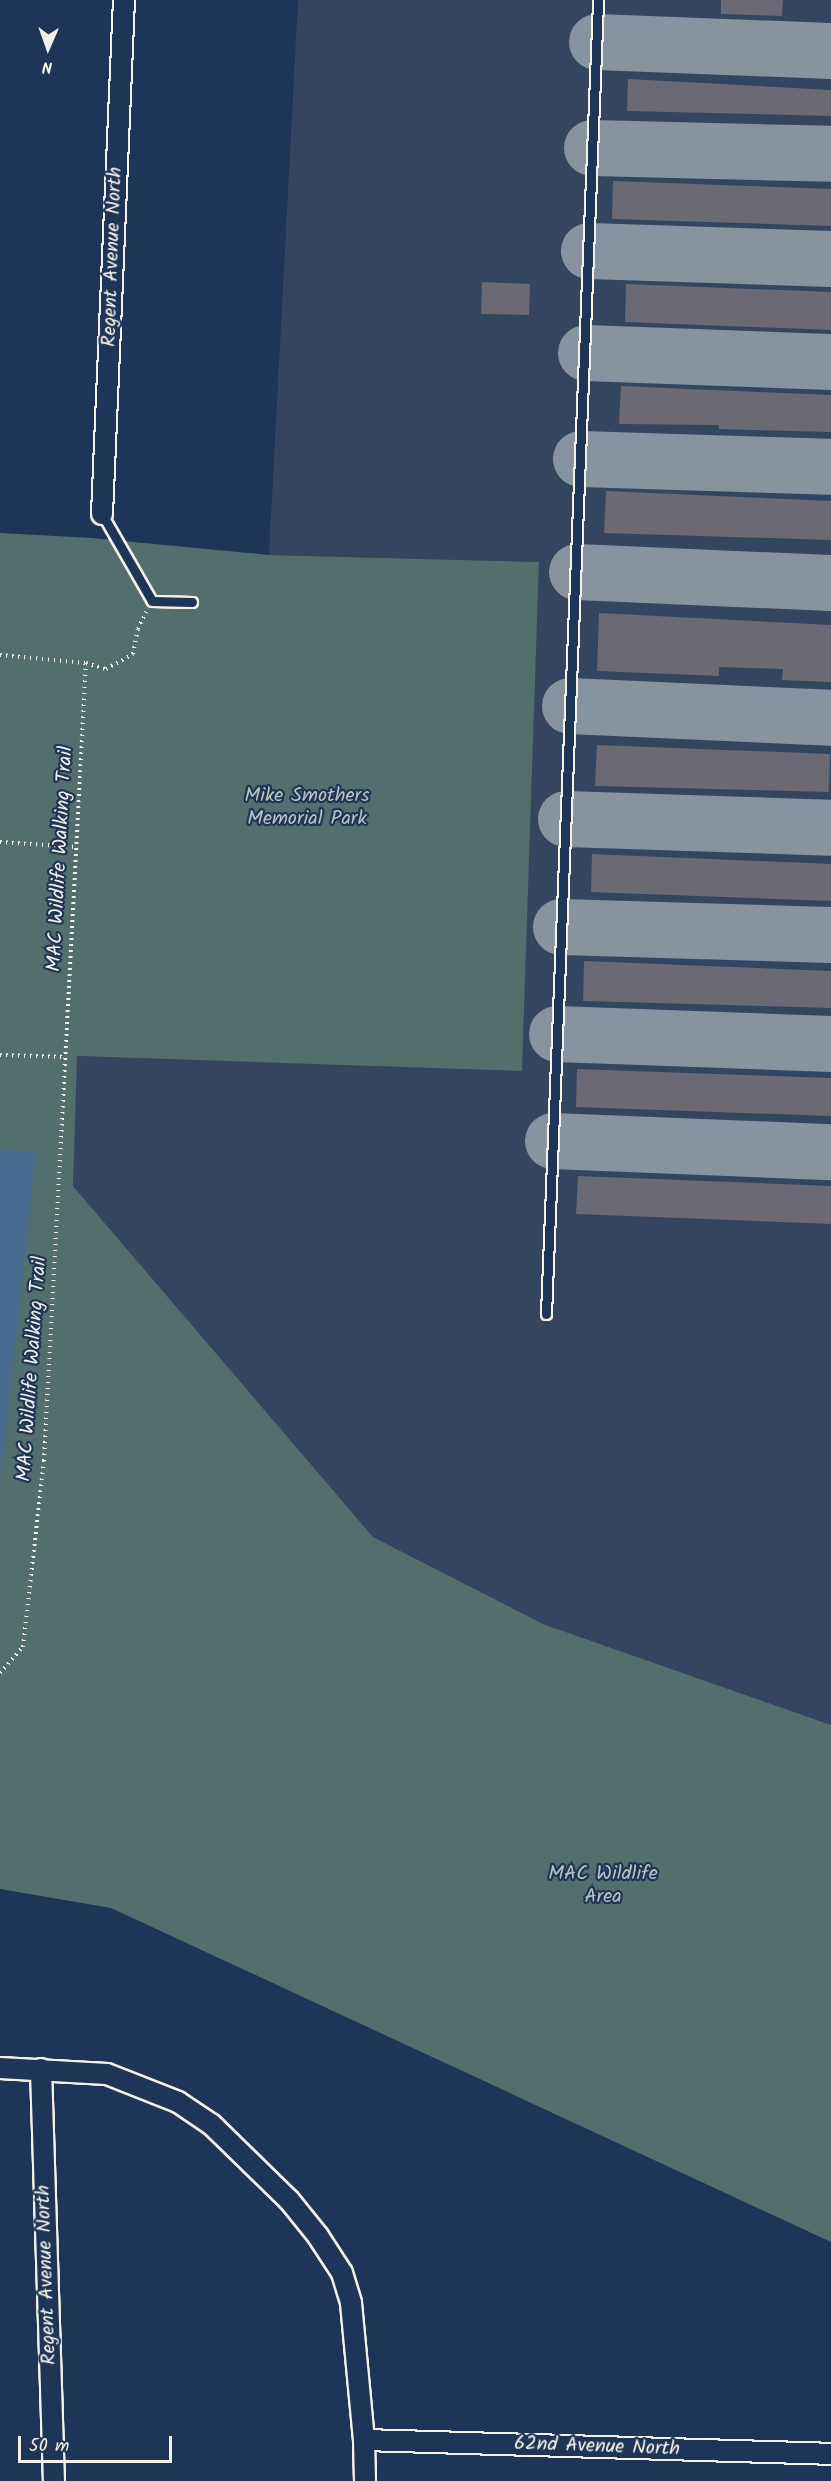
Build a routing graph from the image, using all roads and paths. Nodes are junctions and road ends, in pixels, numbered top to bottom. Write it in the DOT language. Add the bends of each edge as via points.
graph roads {
  1 [pos="123,0"];
  2 [pos="598,0"];
  3 [pos="102,514"];
  4 [pos="152,601"];
  5 [pos="192,602"];
  6 [pos="0,655"];
  7 [pos="86,663"];
  8 [pos="0,842"];
  9 [pos="76,847"];
  10 [pos="0,1055"];
  11 [pos="66,1057"];
  12 [pos="546,1314"];
  13 [pos="0,1673"];
  14 [pos="0,2068"];
  15 [pos="41,2069"];
  16 [pos="364,2440"];
  17 [pos="831,2454"];
  18 [pos="54,2481"];
  19 [pos="365,2481"];
  1 -- 3 [label="street, Regent Avenue North"];
  2 -- 12 [label="lane"];
  3 -- 4 [label="lane"];
  4 -- 5 [label="lane"];
  4 -- 7 [label="path" via="138,629 132,654 106,669"];
  6 -- 7 [label="path"];
  7 -- 9 [label="path, MAC Wildlife Walking Trail"];
  8 -- 9 [label="path"];
  9 -- 11 [label="path, MAC Wildlife Walking Trail"];
  10 -- 11 [label="path"];
  11 -- 13 [label="path, MAC Wildlife Walking Trail" via="44,1461 23,1647"];
  14 -- 15 [label="street"];
  15 -- 16 [label="street" via="107,2074 178,2102 211,2124 289,2200 342,2273 351,2303"];
  15 -- 18 [label="street, Regent Avenue North"];
  16 -- 17 [label="street, 62nd Avenue North"];
  16 -- 19 [label="street"];
}
